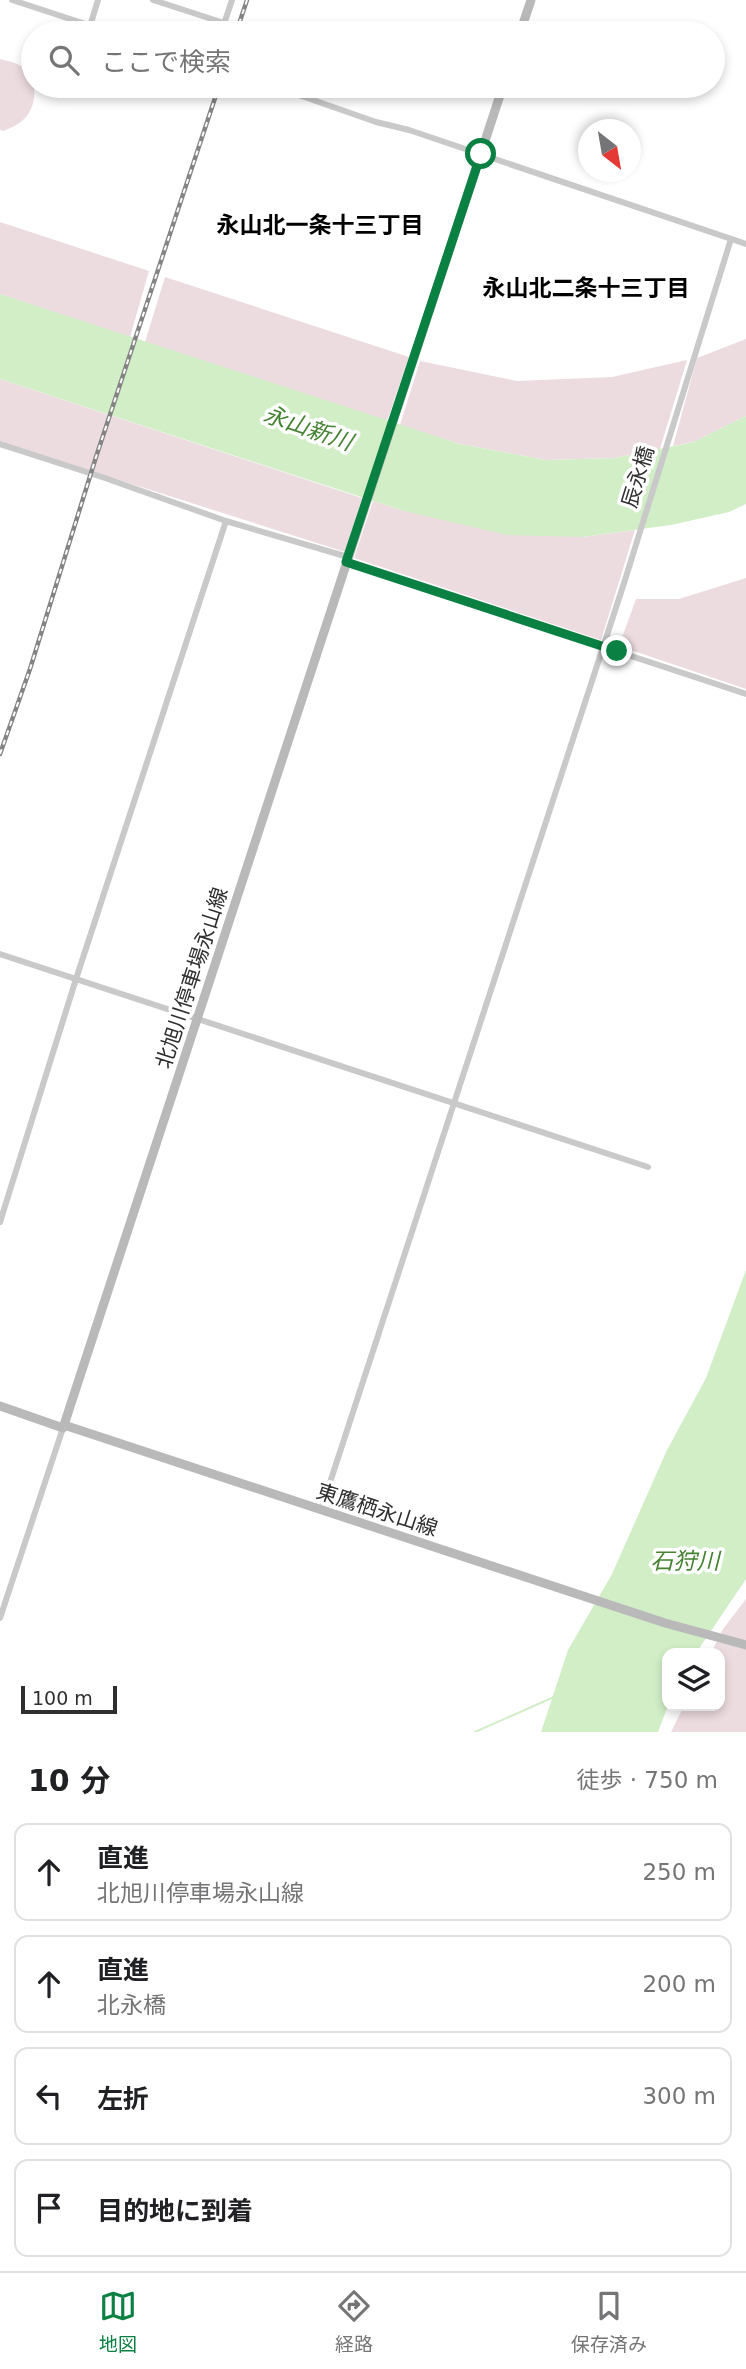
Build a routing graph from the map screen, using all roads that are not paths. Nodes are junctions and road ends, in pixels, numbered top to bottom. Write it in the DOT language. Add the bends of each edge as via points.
graph roads {
  1 [pos="12,0"];
  2 [pos="98,0"];
  3 [pos="153,0"];
  4 [pos="232,0"];
  5 [pos="531,0"];
  6 [pos="75,21"];
  7 [pos="92,21"];
  8 [pos="218,21"];
  9 [pos="225,21"];
  10 [pos="524,21"];
  11 [pos="307,98"];
  12 [pos="499,98"];
  13 [pos="481,154"];
  14 [pos="731,239"];
  15 [pos="746,244"];
  16 [pos="0,444"];
  17 [pos="226,521"];
  18 [pos="347,560"];
  19 [pos="603,647"];
  20 [pos="746,694"];
  21 [pos="0,954"];
  22 [pos="76,979"];
  23 [pos="197,1018"];
  24 [pos="454,1103"];
  25 [pos="648,1167"];
  26 [pos="0,1222"];
  27 [pos="0,1406"];
  28 [pos="64,1427"];
  29 [pos="321,1510"];
  30 [pos="0,1618"];
  31 [pos="746,1645"];
  1 -- 6 [label="street"];
  2 -- 7 [label="street"];
  3 -- 8 [label="street"];
  4 -- 9 [label="street"];
  5 -- 10 [label="main road"];
  11 -- 13 [label="street"];
  12 -- 13 [label="main road"];
  13 -- 14 [label="street"];
  13 -- 18 [label="main road, 北旭川停車場永山線"];
  14 -- 15 [label="street"];
  14 -- 19 [label="street, 辰永橋"];
  16 -- 17 [label="street"];
  17 -- 18 [label="street"];
  17 -- 22 [label="street"];
  18 -- 19 [label="street"];
  18 -- 23 [label="main road, 北旭川停車場永山線"];
  19 -- 20 [label="street"];
  19 -- 24 [label="street, 辰永橋"];
  21 -- 22 [label="street"];
  22 -- 23 [label="street"];
  22 -- 26 [label="street"];
  23 -- 24 [label="street"];
  23 -- 28 [label="main road, 北旭川停車場永山線"];
  24 -- 25 [label="street"];
  24 -- 29 [label="street, 辰永橋"];
  27 -- 28 [label="main road, 東鷹栖永山線"];
  28 -- 29 [label="main road, 東鷹栖永山線"];
  28 -- 30 [label="street"];
  29 -- 31 [label="main road, 東鷹栖永山線" via="665,1623"];
}
